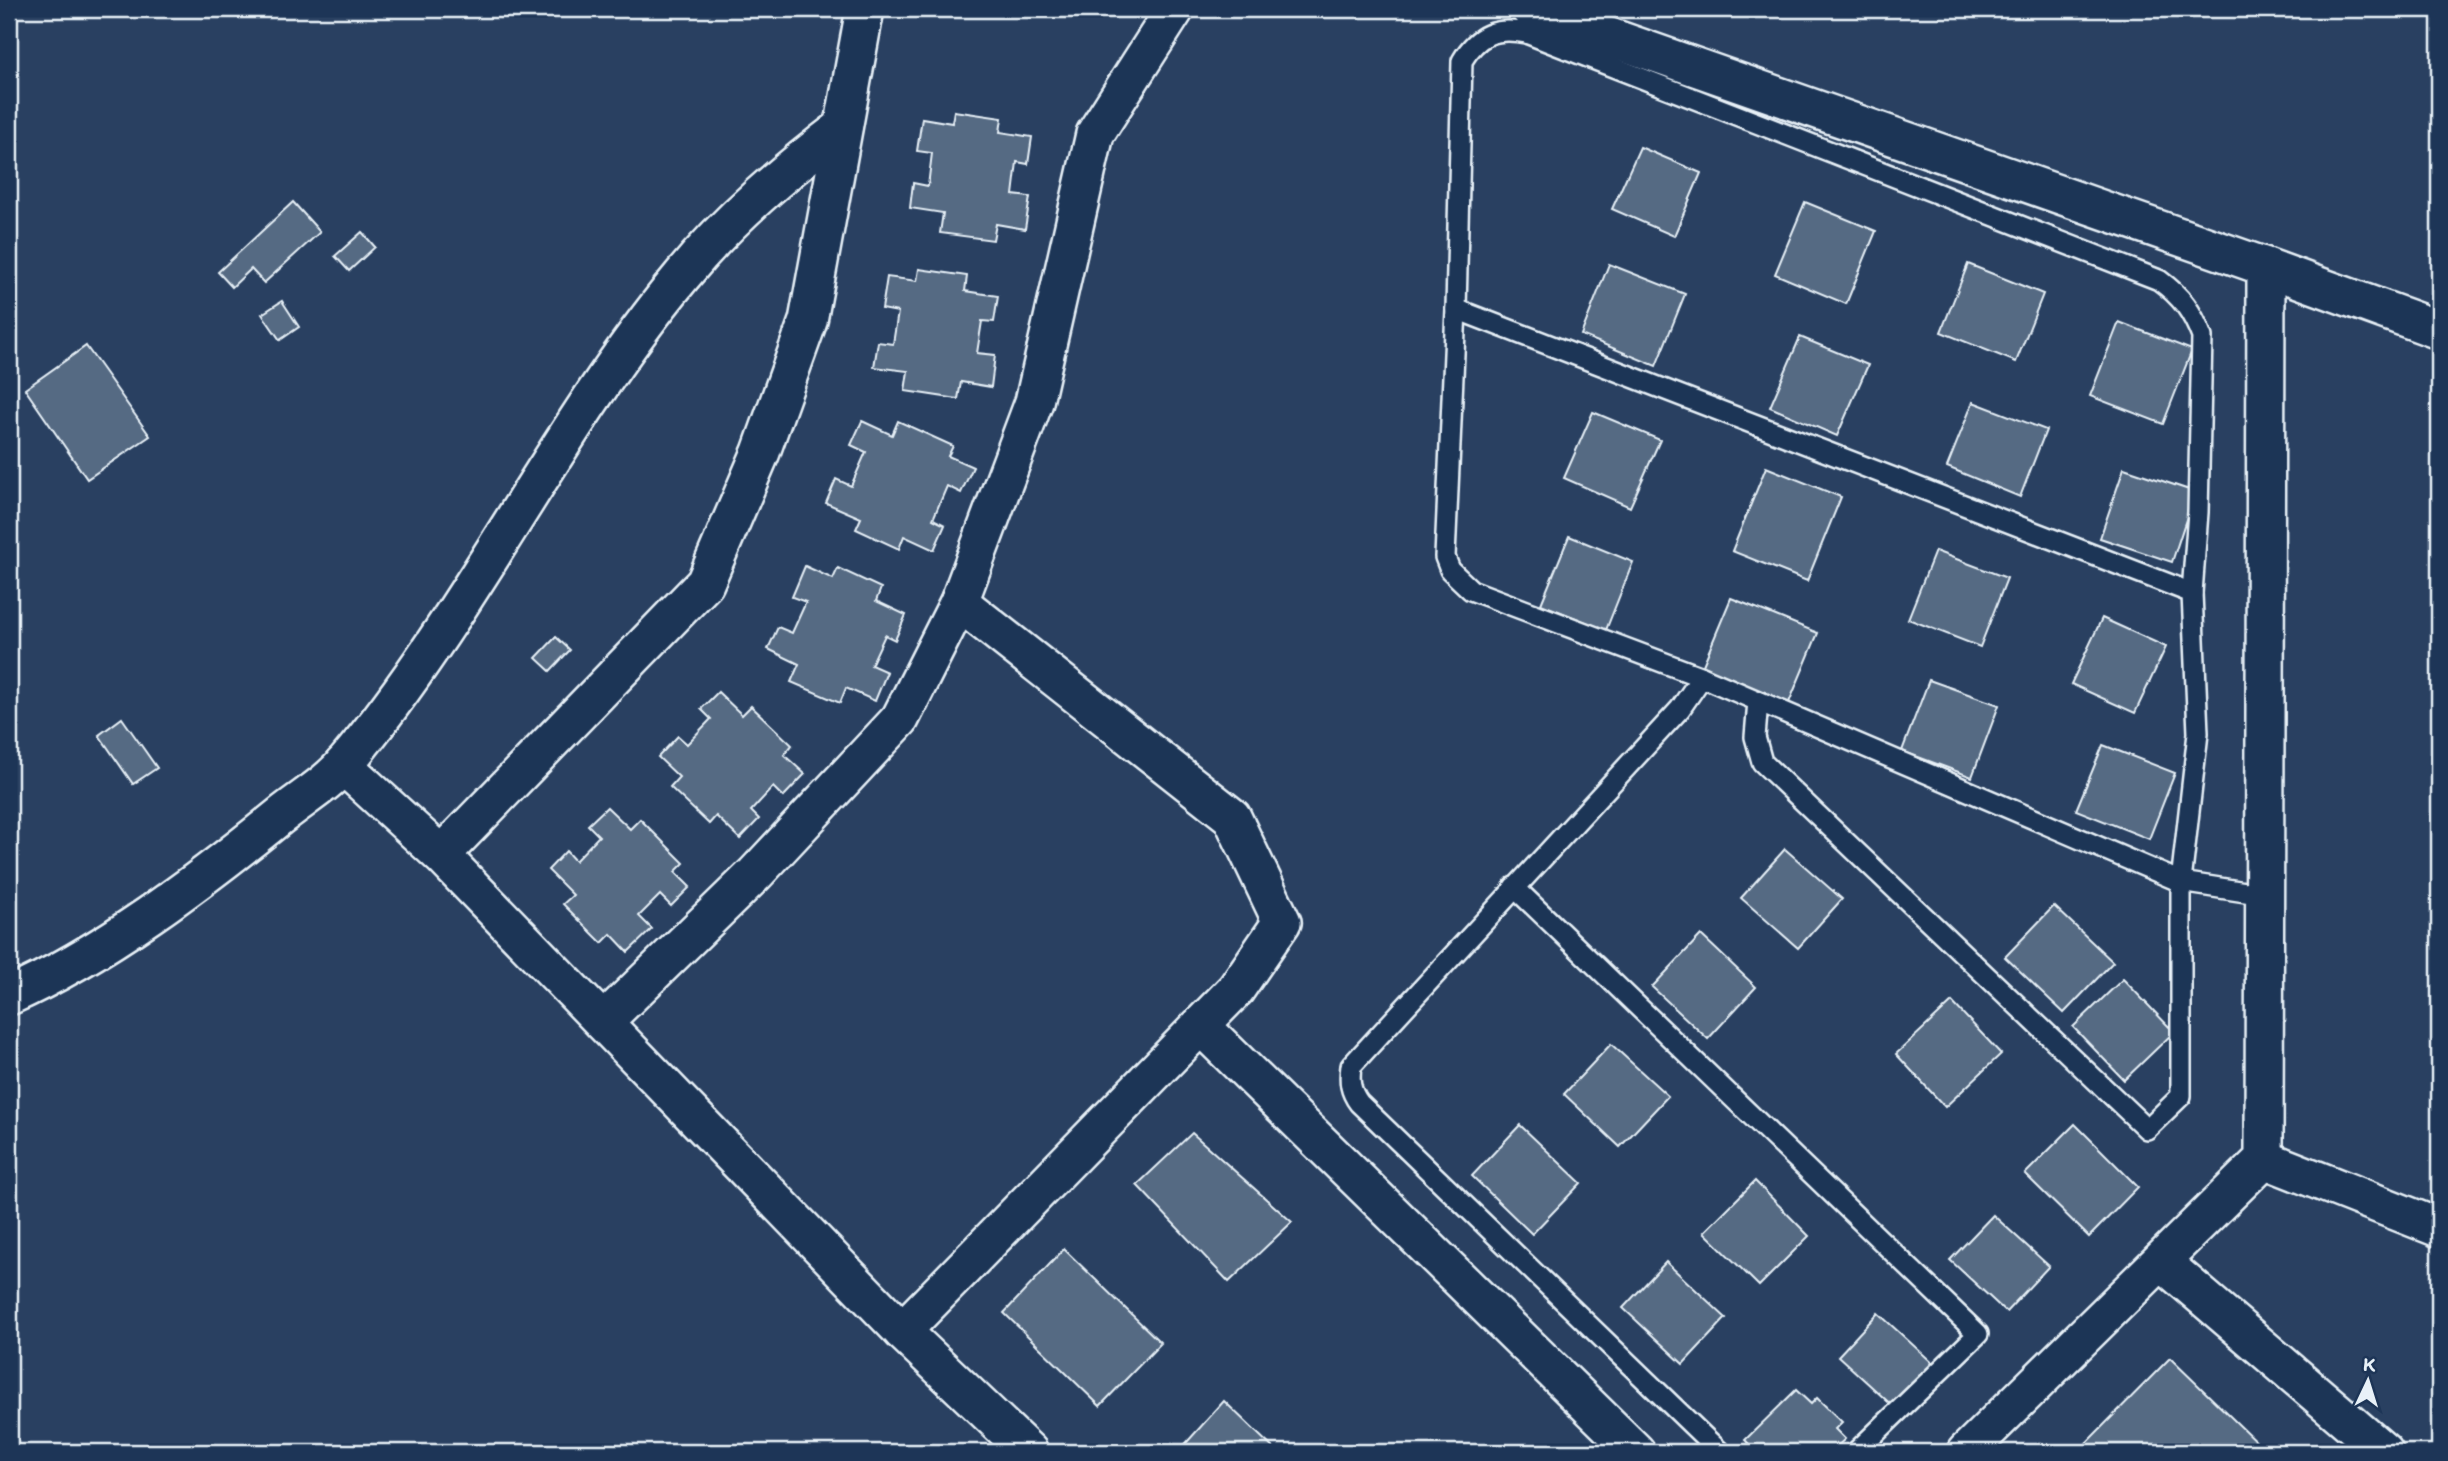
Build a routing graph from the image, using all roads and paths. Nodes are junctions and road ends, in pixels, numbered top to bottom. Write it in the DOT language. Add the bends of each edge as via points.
graph roads {
  1 [pos="865,9"];
  2 [pos="1175,9"];
  3 [pos="1531,9"];
  4 [pos="843,127"];
  5 [pos="2266,267"];
  6 [pos="1456,309"];
  7 [pos="2439,330"];
  8 [pos="2192,593"];
  9 [pos="959,602"];
  10 [pos="1702,677"];
  11 [pos="1758,701"];
  12 [pos="343,765"];
  13 [pos="442,855"];
  14 [pos="2181,882"];
  15 [pos="1514,887"];
  16 [pos="2265,895"];
  17 [pos="9,996"];
  18 [pos="603,1022"];
  19 [pos="1200,1026"];
  20 [pos="2264,1159"];
  21 [pos="2439,1228"];
  22 [pos="2161,1261"];
  23 [pos="902,1331"];
  24 [pos="1029,1452"];
  25 [pos="1636,1452"];
  26 [pos="1720,1452"];
  27 [pos="1856,1452"];
  28 [pos="1966,1452"];
  29 [pos="2384,1452"];
  1 -- 4 [label="street"];
  2 -- 9 [label="street" via="1095,134 1034,402"];
  3 -- 5 [label="street"];
  4 -- 12 [label="street" via="774,180 682,275 617,361 408,682"];
  4 -- 13 [label="street" via="808,321 761,452 705,583"];
  5 -- 7 [label="street"];
  5 -- 16 [label="street"];
  6 -- 8 [label="lane"];
  6 -- 8 [label="lane" via="1462,61 1471,45 1488,33 1505,29 1526,33 2159,280 2181,297 2202,337"];
  6 -- 10 [label="lane" via="1445,557 1450,570 1471,590"];
  8 -- 14 [label="lane" via="2198,733"];
  9 -- 18 [label="street" via="900,719 755,874"];
  9 -- 19 [label="street" via="1232,817 1282,922 1236,989"];
  10 -- 11 [label="lane"];
  10 -- 15 [label="lane" via="1681,709"];
  11 -- 14 [label="lane"];
  11 -- 14 [label="lane" via="1755,737 1762,762 2147,1129 2181,1096"];
  12 -- 13 [label="street"];
  12 -- 17 [label="street" via="205,876 47,979"];
  13 -- 18 [label="street"];
  14 -- 16 [label="lane"];
  15 -- 26 [label="lane" via="1351,1066 1352,1093"];
  15 -- 27 [label="lane" via="1978,1334"];
  16 -- 20 [label="street"];
  18 -- 23 [label="street"];
  19 -- 23 [label="street"];
  19 -- 25 [label="street"];
  20 -- 21 [label="street"];
  20 -- 22 [label="street"];
  22 -- 28 [label="street"];
  22 -- 29 [label="street"];
  23 -- 24 [label="street"];
}
